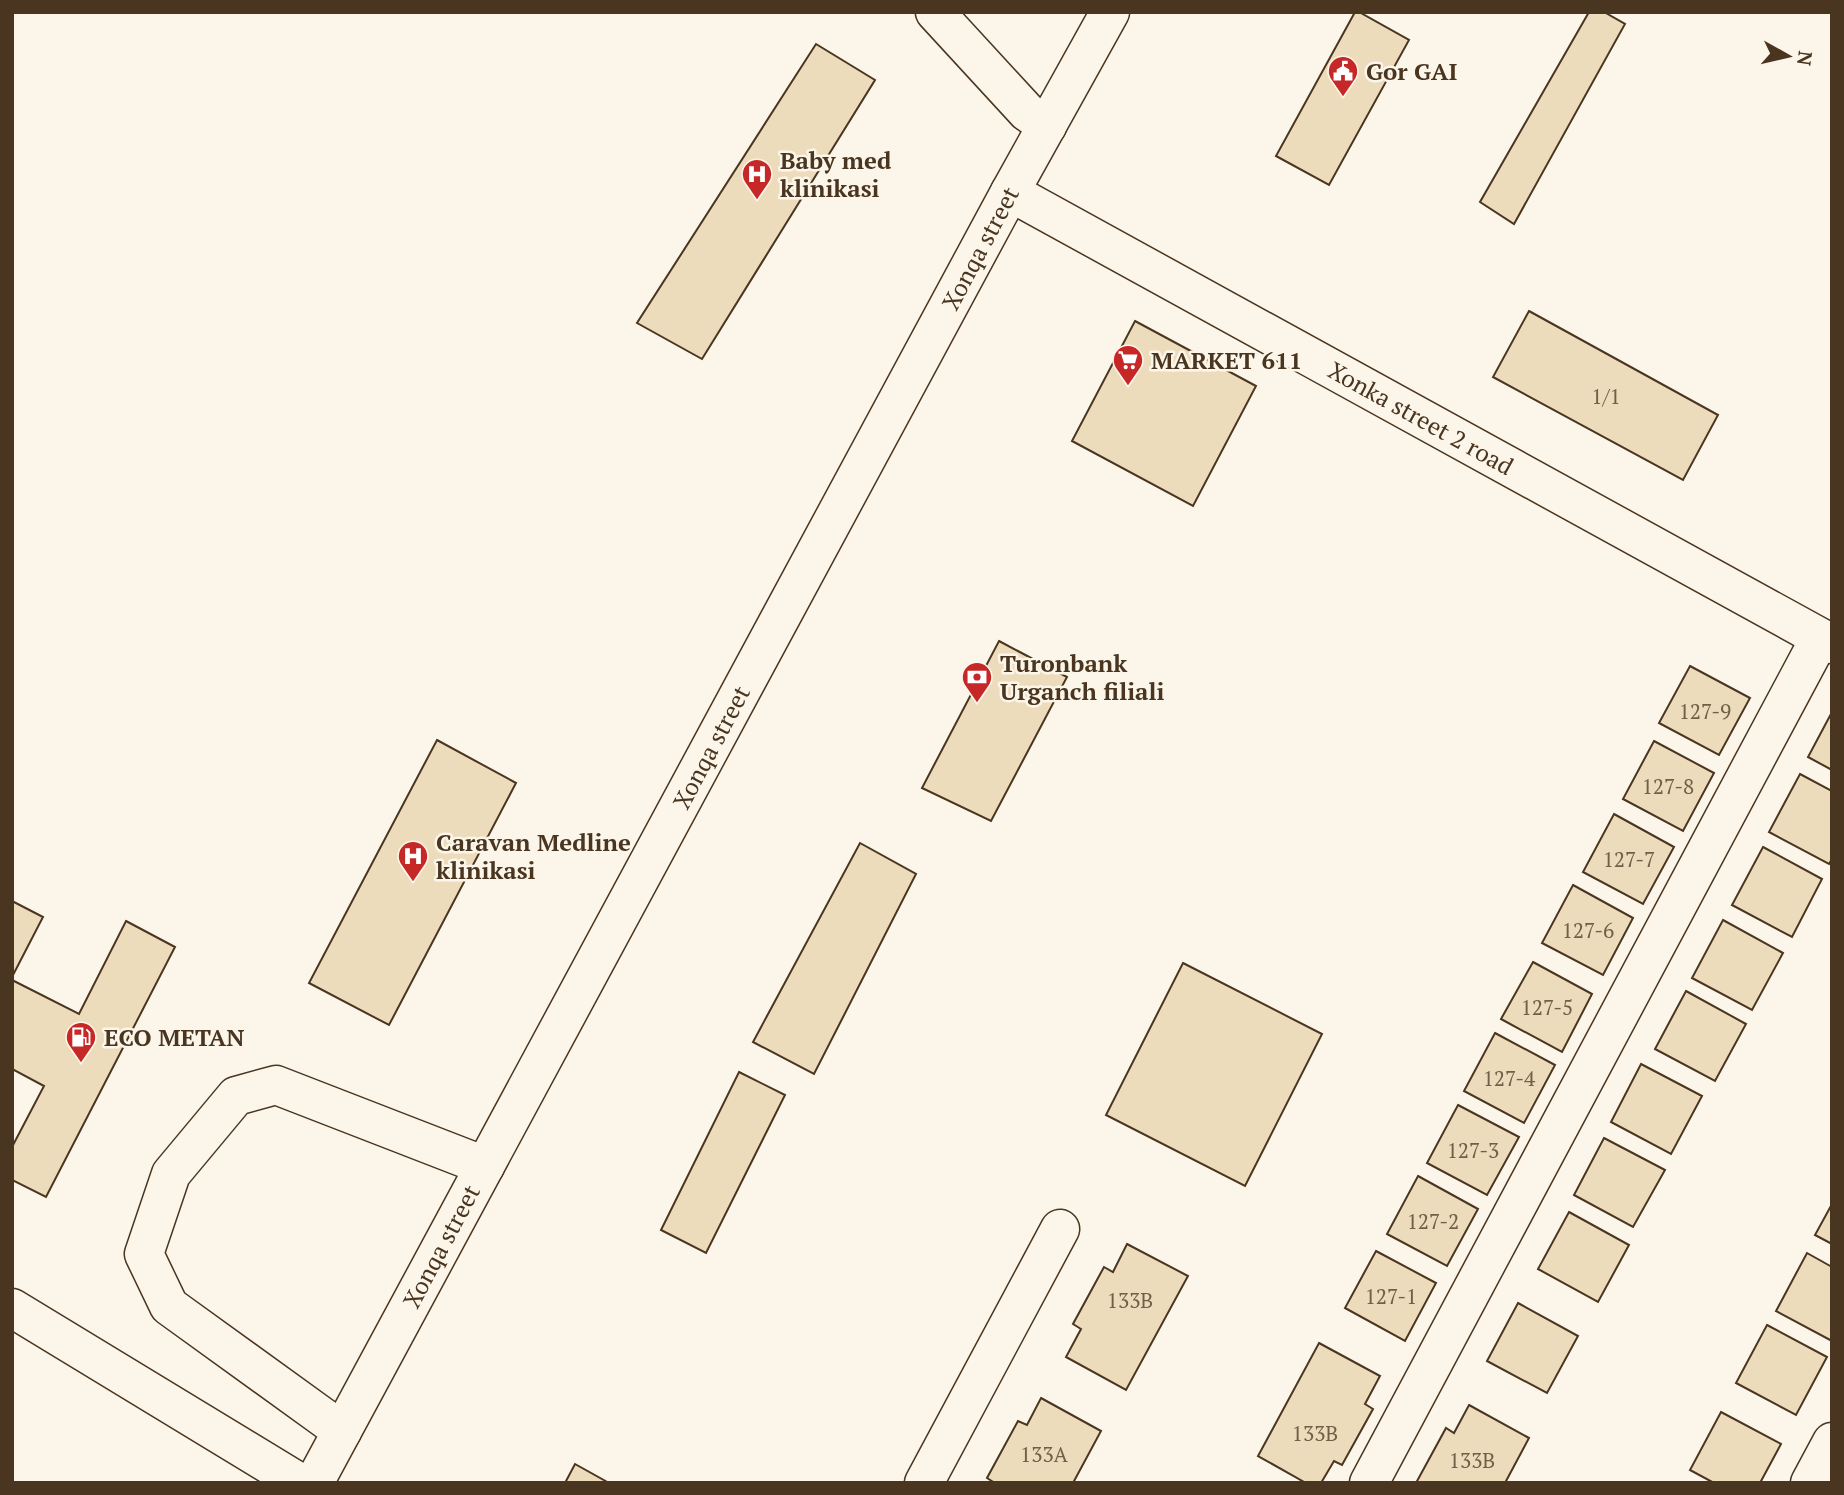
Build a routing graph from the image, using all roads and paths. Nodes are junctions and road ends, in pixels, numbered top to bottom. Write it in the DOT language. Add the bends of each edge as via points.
graph roads {
  1 [pos="934,12"];
  2 [pos="1110,12"];
  3 [pos="1047,126"];
  4 [pos="1010,192"];
  5 [pos="1826,641"];
  6 [pos="485,1166"];
  7 [pos="1060,1229"];
  8 [pos="12,1308"];
  9 [pos="342,1431"];
  10 [pos="1832,1442"];
  11 [pos="300,1483"];
  12 [pos="314,1483"];
  13 [pos="924,1483"];
  14 [pos="1369,1483"];
  15 [pos="1810,1483"];
  1 -- 3 [label="main road" via="1027,111"];
  2 -- 3 [label="main road, Xonqa street"];
  3 -- 4 [label="main road, Xonqa street"];
  4 -- 5 [label="main road, Xonka street 2 road"];
  4 -- 6 [label="main road, Xonqa street"];
  5 -- 14 [label="main road"];
  6 -- 9 [label="main road, Xonqa street"];
  6 -- 9 [label="main road" via="276,1086 236,1096 171,1174 144,1254 169,1306"];
  7 -- 13 [label="main road"];
  8 -- 11 [label="main road"];
  9 -- 12 [label="main road, Xonqa street"];
  10 -- 15 [label="main road"];
}
